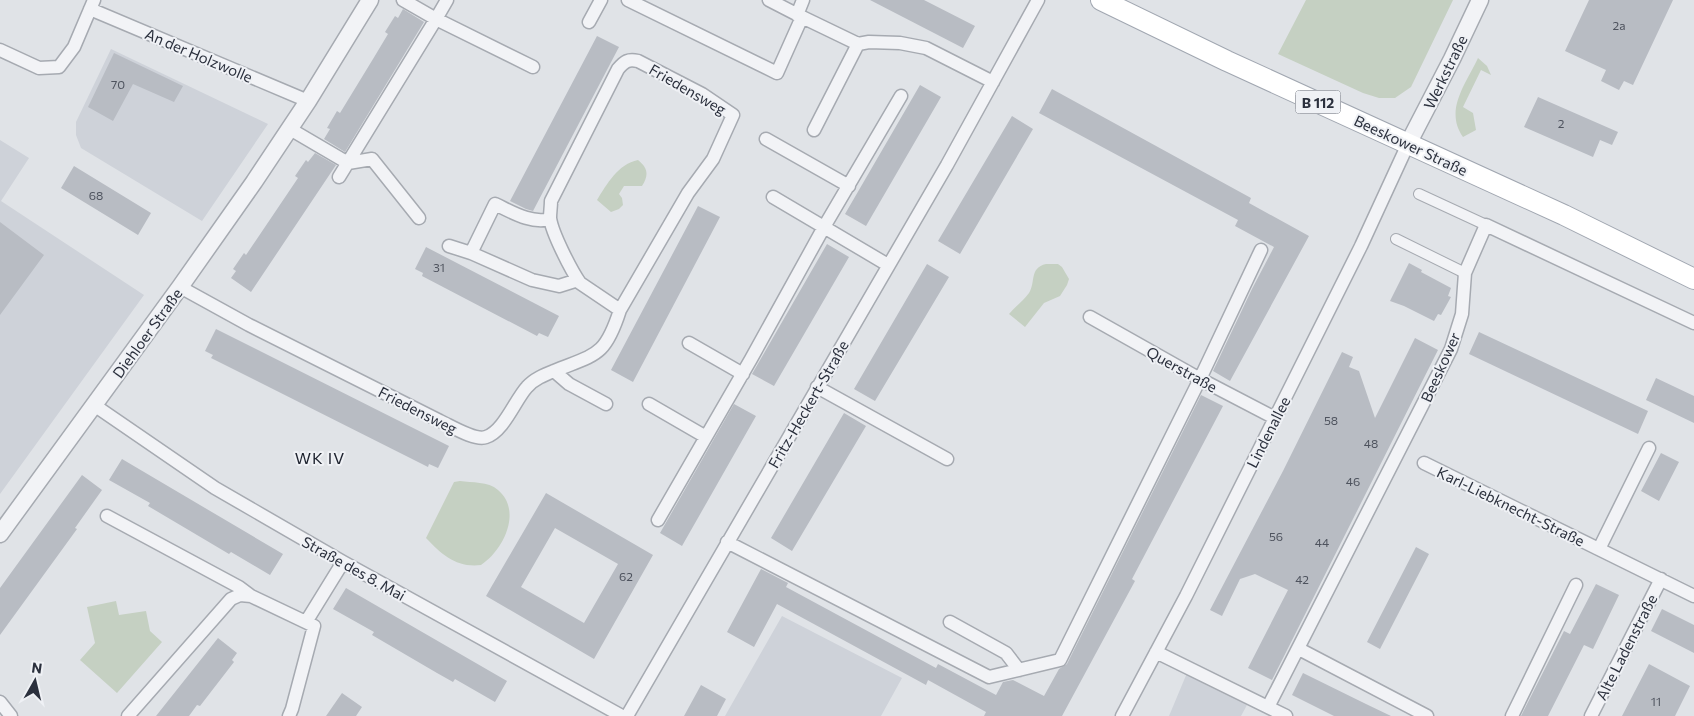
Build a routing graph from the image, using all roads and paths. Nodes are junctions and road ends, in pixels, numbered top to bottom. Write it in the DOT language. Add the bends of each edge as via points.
graph roads {
  1 [pos="370,0"];
  2 [pos="403,0"];
  3 [pos="447,0"];
  4 [pos="600,0"];
  5 [pos="628,0"];
  6 [pos="769,0"];
  7 [pos="803,0"];
  8 [pos="1038,0"];
  9 [pos="1101,0"];
  10 [pos="1480,0"];
  11 [pos="92,4"];
  12 [pos="800,16"];
  13 [pos="436,19"];
  14 [pos="589,22"];
  15 [pos="858,44"];
  16 [pos="0,50"];
  17 [pos="533,67"];
  18 [pos="993,82"];
  19 [pos="901,96"];
  20 [pos="308,101"];
  21 [pos="290,129"];
  22 [pos="814,130"];
  23 [pos="766,139"];
  24 [pos="1408,144"];
  25 [pos="348,163"];
  26 [pos="339,177"];
  27 [pos="849,186"];
  28 [pos="1419,194"];
  29 [pos="773,197"];
  30 [pos="419,218"];
  31 [pos="550,219"];
  32 [pos="1486,225"];
  33 [pos="824,227"];
  34 [pos="1396,238"];
  35 [pos="449,246"];
  36 [pos="1261,250"];
  37 [pos="471,253"];
  38 [pos="888,265"];
  39 [pos="1465,273"];
  40 [pos="1694,279"];
  41 [pos="578,280"];
  42 [pos="180,287"];
  43 [pos="620,310"];
  44 [pos="1090,317"];
  45 [pos="1694,323"];
  46 [pos="689,343"];
  47 [pos="554,371"];
  48 [pos="743,374"];
  49 [pos="1200,379"];
  50 [pos="817,387"];
  51 [pos="606,404"];
  52 [pos="649,404"];
  53 [pos="94,405"];
  54 [pos="1275,418"];
  55 [pos="706,437"];
  56 [pos="1648,448"];
  57 [pos="947,459"];
  58 [pos="1424,463"];
  59 [pos="107,516"];
  60 [pos="658,520"];
  61 [pos="0,534"];
  62 [pos="727,542"];
  63 [pos="1599,549"];
  64 [pos="343,562"];
  65 [pos="1661,579"];
  66 [pos="1576,585"];
  67 [pos="252,596"];
  68 [pos="1694,596"];
  69 [pos="306,622"];
  70 [pos="950,622"];
  71 [pos="1299,650"];
  72 [pos="1156,652"];
  73 [pos="1019,670"];
  74 [pos="0,702"];
  75 [pos="1268,707"];
  76 [pos="10,716"];
  77 [pos="128,716"];
  78 [pos="289,716"];
  79 [pos="622,716"];
  80 [pos="626,716"];
  81 [pos="1122,716"];
  82 [pos="1286,716"];
  83 [pos="1427,716"];
  84 [pos="1512,716"];
  85 [pos="1591,716"];
  1 -- 20 [label="street, Diehloer Straße"];
  2 -- 13 [label="street"];
  3 -- 13 [label="street"];
  4 -- 14 [label="street"];
  5 -- 12 [label="street" via="777,73"];
  6 -- 12 [label="street"];
  7 -- 12 [label="street"];
  8 -- 18 [label="street, Fritz-Heckert-Straße"];
  9 -- 24 [label="main road, Beeskower Straße / B 112"];
  10 -- 24 [label="street, Werkstraße"];
  11 -- 16 [label="street, An der Holzwolle" via="74,47 59,67 39,68"];
  11 -- 20 [label="street, An der Holzwolle"];
  12 -- 15 [label="street"];
  13 -- 17 [label="street"];
  13 -- 25 [label="street"];
  15 -- 18 [label="street" via="900,43 926,48"];
  15 -- 22 [label="street"];
  18 -- 38 [label="street, Fritz-Heckert-Straße"];
  19 -- 27 [label="street"];
  20 -- 21 [label="street, Diehloer Straße"];
  21 -- 25 [label="street"];
  21 -- 42 [label="street, Diehloer Straße"];
  23 -- 27 [label="street"];
  24 -- 40 [label="main road, Beeskower Straße / B 112"];
  24 -- 54 [label="street, Lindenallee" via="1362,246"];
  25 -- 26 [label="street"];
  25 -- 30 [label="street" via="372,159"];
  27 -- 33 [label="street"];
  28 -- 32 [label="street"];
  29 -- 33 [label="street"];
  31 -- 37 [label="street" via="524,218 495,204"];
  31 -- 41 [label="street"];
  31 -- 43 [label="street, Friedensweg" via="551,202 624,62 630,59 638,61 702,94 733,115 712,159 688,193"];
  32 -- 39 [label="street, Beeskower"];
  32 -- 45 [label="street"];
  33 -- 38 [label="street"];
  33 -- 48 [label="street"];
  34 -- 39 [label="street"];
  35 -- 37 [label="street"];
  36 -- 49 [label="street"];
  37 -- 41 [label="street" via="532,280 559,286"];
  38 -- 50 [label="street, Fritz-Heckert-Straße"];
  39 -- 71 [label="street, Beeskower" via="1462,314 1451,349"];
  41 -- 43 [label="street"];
  42 -- 47 [label="street, Friedensweg" via="470,436 485,438 493,434 527,387"];
  42 -- 53 [label="street, Diehloer Straße"];
  43 -- 47 [label="street, Friedensweg" via="613,332 604,346 592,356"];
  44 -- 49 [label="street, Querstraße"];
  46 -- 48 [label="street"];
  47 -- 51 [label="street" via="569,384"];
  48 -- 55 [label="street"];
  49 -- 54 [label="street, Querstraße"];
  49 -- 73 [label="street" via="1060,660"];
  50 -- 57 [label="street"];
  50 -- 62 [label="street, Fritz-Heckert-Straße"];
  52 -- 55 [label="street"];
  53 -- 61 [label="street, Diehloer Straße"];
  53 -- 64 [label="street, Straße des 8. Mai" via="215,488"];
  54 -- 72 [label="street, Lindenallee"];
  55 -- 60 [label="street"];
  56 -- 63 [label="street, Karl-Liebknecht-Straße"];
  58 -- 63 [label="street, Karl-Liebknecht-Straße"];
  59 -- 67 [label="street"];
  62 -- 73 [label="street" via="989,677"];
  62 -- 80 [label="street, Fritz-Heckert-Straße"];
  63 -- 65 [label="street, Karl-Liebknecht-Straße"];
  64 -- 69 [label="street"];
  64 -- 79 [label="street, Straße des 8. Mai"];
  65 -- 68 [label="street, Karl-Liebknecht-Straße"];
  65 -- 85 [label="street, Alte Ladenstraße"];
  66 -- 84 [label="street"];
  67 -- 69 [label="street"];
  67 -- 77 [label="street" via="240,595 231,599"];
  69 -- 78 [label="street" via="314,626"];
  70 -- 73 [label="street" via="1006,653"];
  71 -- 75 [label="street, Beeskower"];
  71 -- 83 [label="street"];
  72 -- 75 [label="street"];
  72 -- 81 [label="street, Lindenallee"];
  74 -- 76 [label="street"];
  75 -- 82 [label="street"];
}
